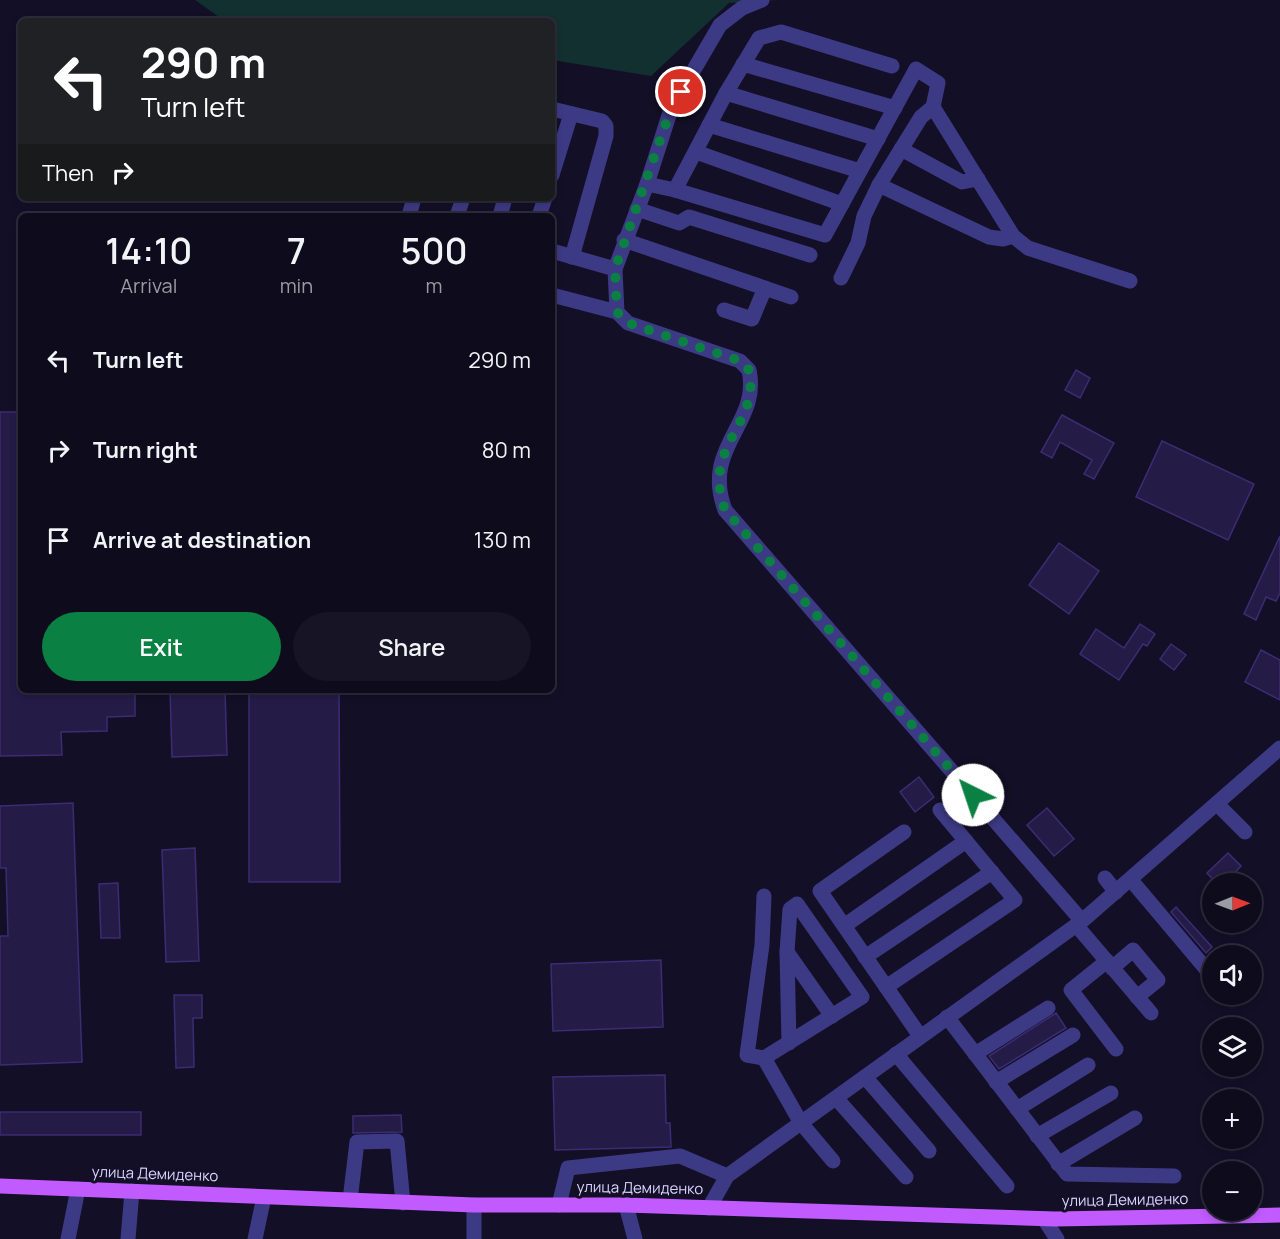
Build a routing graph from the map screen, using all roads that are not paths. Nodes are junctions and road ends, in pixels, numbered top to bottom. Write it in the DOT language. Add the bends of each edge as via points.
graph roads {
  1 [pos="762,0"];
  2 [pos="743,64"];
  3 [pos="892,66"];
  4 [pos="726,93"];
  5 [pos="933,106"];
  6 [pos="895,108"];
  7 [pos="555,110"];
  8 [pos="571,114"];
  9 [pos="709,125"];
  10 [pos="878,139"];
  11 [pos="901,149"];
  12 [pos="696,152"];
  13 [pos="555,166"];
  14 [pos="860,171"];
  15 [pos="978,179"];
  16 [pos="647,184"];
  17 [pos="879,185"];
  18 [pos="675,190"];
  19 [pos="842,204"];
  20 [pos="637,209"];
  21 [pos="1013,236"];
  22 [pos="624,240"];
  23 [pos="555,252"];
  24 [pos="810,255"];
  25 [pos="572,256"];
  26 [pos="615,269"];
  27 [pos="842,278"];
  28 [pos="1131,281"];
  29 [pos="765,288"];
  30 [pos="555,296"];
  31 [pos="791,297"];
  32 [pos="724,310"];
  33 [pos="617,312"];
  34 [pos="1276,754"];
  35 [pos="1217,804"];
  36 [pos="940,810"];
  37 [pos="904,832"];
  38 [pos="1245,832"];
  39 [pos="966,842"];
  40 [pos="992,872"];
  41 [pos="1105,878"];
  42 [pos="1131,880"];
  43 [pos="1116,892"];
  44 [pos="764,896"];
  45 [pos="1079,923"];
  46 [pos="844,926"];
  47 [pos="787,952"];
  48 [pos="865,957"];
  49 [pos="1202,964"];
  50 [pos="1109,965"];
  51 [pos="886,987"];
  52 [pos="1137,997"];
  53 [pos="1048,1008"];
  54 [pos="1151,1013"];
  55 [pos="832,1016"];
  56 [pos="947,1017"];
  57 [pos="1073,1035"];
  58 [pos="920,1036"];
  59 [pos="789,1043"];
  60 [pos="1116,1049"];
  61 [pos="896,1054"];
  62 [pos="975,1054"];
  63 [pos="764,1058"];
  64 [pos="1088,1065"];
  65 [pos="865,1077"];
  66 [pos="996,1082"];
  67 [pos="1111,1094"];
  68 [pos="836,1098"];
  69 [pos="1017,1109"];
  70 [pos="1135,1118"];
  71 [pos="801,1123"];
  72 [pos="1037,1136"];
  73 [pos="929,1151"];
  74 [pos="833,1161"];
  75 [pos="1059,1164"];
  76 [pos="727,1176"];
  77 [pos="1174,1176"];
  78 [pos="906,1177"];
  79 [pos="0,1186"];
  80 [pos="1007,1186"];
  81 [pos="78,1189"];
  82 [pos="132,1191"];
  83 [pos="264,1197"];
  84 [pos="350,1200"];
  85 [pos="404,1203"];
  86 [pos="474,1205"];
  87 [pos="559,1205"];
  88 [pos="626,1205"];
  89 [pos="709,1208"];
  90 [pos="1280,1215"];
  91 [pos="1044,1218"];
  92 [pos="68,1239"];
  93 [pos="128,1239"];
  94 [pos="255,1239"];
  95 [pos="474,1239"];
  96 [pos="635,1239"];
  97 [pos="1057,1239"];
  1 -- 16 [label="street" via="742,8 720,26 671,109"];
  2 -- 3 [label="street" via="759,38 781,32"];
  2 -- 4 [label="street"];
  2 -- 6 [label="street"];
  4 -- 9 [label="street"];
  4 -- 10 [label="street"];
  5 -- 6 [label="street" via="938,82 916,69"];
  5 -- 11 [label="street" via="921,117"];
  5 -- 15 [label="street"];
  6 -- 10 [label="street"];
  7 -- 8 [label="street"];
  8 -- 13 [label="street"];
  8 -- 25 [label="street" via="602,121 606,126"];
  9 -- 12 [label="street"];
  9 -- 14 [label="street"];
  10 -- 14 [label="street"];
  11 -- 15 [label="street" via="962,182"];
  11 -- 17 [label="street"];
  12 -- 18 [label="street"];
  12 -- 19 [label="street"];
  14 -- 19 [label="street"];
  15 -- 21 [label="street"];
  16 -- 18 [label="street"];
  16 -- 20 [label="street"];
  17 -- 21 [label="street" via="989,237"];
  17 -- 27 [label="street"];
  18 -- 19 [label="street" via="825,235"];
  20 -- 22 [label="street"];
  20 -- 24 [label="street" via="679,223 689,217"];
  21 -- 28 [label="street" via="1028,248"];
  22 -- 26 [label="street"];
  22 -- 29 [label="street"];
  23 -- 25 [label="street"];
  25 -- 26 [label="street"];
  26 -- 33 [label="street"];
  29 -- 31 [label="street"];
  29 -- 32 [label="street" via="752,319"];
  30 -- 33 [label="street"];
  33 -- 45 [label="street" via="628,323 740,361 749,370 751,396 718,471 718,492 725,510"];
  34 -- 35 [label="street"];
  35 -- 38 [label="street"];
  35 -- 42 [label="street"];
  36 -- 39 [label="street"];
  37 -- 46 [label="street" via="820,891"];
  39 -- 40 [label="street"];
  39 -- 46 [label="street"];
  40 -- 48 [label="street"];
  40 -- 51 [label="street" via="1015,900"];
  41 -- 43 [label="street"];
  42 -- 43 [label="street"];
  42 -- 49 [label="street"];
  43 -- 45 [label="street"];
  44 -- 63 [label="street" via="762,945 747,1054"];
  45 -- 50 [label="street"];
  45 -- 56 [label="street"];
  46 -- 48 [label="street"];
  47 -- 55 [label="street"];
  47 -- 55 [label="street" via="790,909 797,904 862,997"];
  47 -- 59 [label="street"];
  48 -- 51 [label="street"];
  50 -- 52 [label="street"];
  50 -- 52 [label="street" via="1133,950 1158,980"];
  50 -- 60 [label="street" via="1071,990"];
  51 -- 58 [label="street"];
  52 -- 54 [label="street"];
  53 -- 62 [label="street"];
  55 -- 59 [label="street"];
  56 -- 58 [label="street"];
  56 -- 62 [label="street"];
  57 -- 66 [label="street"];
  58 -- 61 [label="street"];
  59 -- 63 [label="street"];
  61 -- 65 [label="street"];
  61 -- 80 [label="street"];
  62 -- 66 [label="street"];
  63 -- 71 [label="street"];
  64 -- 69 [label="street"];
  65 -- 68 [label="street"];
  65 -- 73 [label="street"];
  66 -- 69 [label="street"];
  67 -- 72 [label="street"];
  68 -- 71 [label="street"];
  68 -- 78 [label="street"];
  69 -- 72 [label="street"];
  70 -- 75 [label="street"];
  71 -- 74 [label="street"];
  71 -- 76 [label="street"];
  72 -- 75 [label="street"];
  75 -- 77 [label="street" via="1067,1174"];
  76 -- 87 [label="street" via="680,1156 568,1168"];
  76 -- 89 [label="street"];
  79 -- 81 [label="main road, улица Демиденко"];
  81 -- 82 [label="main road, улица Демиденко"];
  81 -- 92 [label="street"];
  82 -- 83 [label="main road, улица Демиденко"];
  82 -- 93 [label="street"];
  83 -- 84 [label="main road, улица Демиденко"];
  83 -- 94 [label="street"];
  84 -- 85 [label="main road, улица Демиденко"];
  84 -- 85 [label="street" via="357,1142 397,1141"];
  85 -- 86 [label="main road, улица Демиденко"];
  86 -- 87 [label="main road, улица Демиденко"];
  86 -- 95 [label="street"];
  87 -- 88 [label="main road, улица Демиденко"];
  88 -- 89 [label="main road, улица Демиденко"];
  88 -- 96 [label="street"];
  89 -- 91 [label="main road, улица Демиденко"];
  90 -- 91 [label="main road, улица Демиденко"];
  91 -- 97 [label="street"];
}
